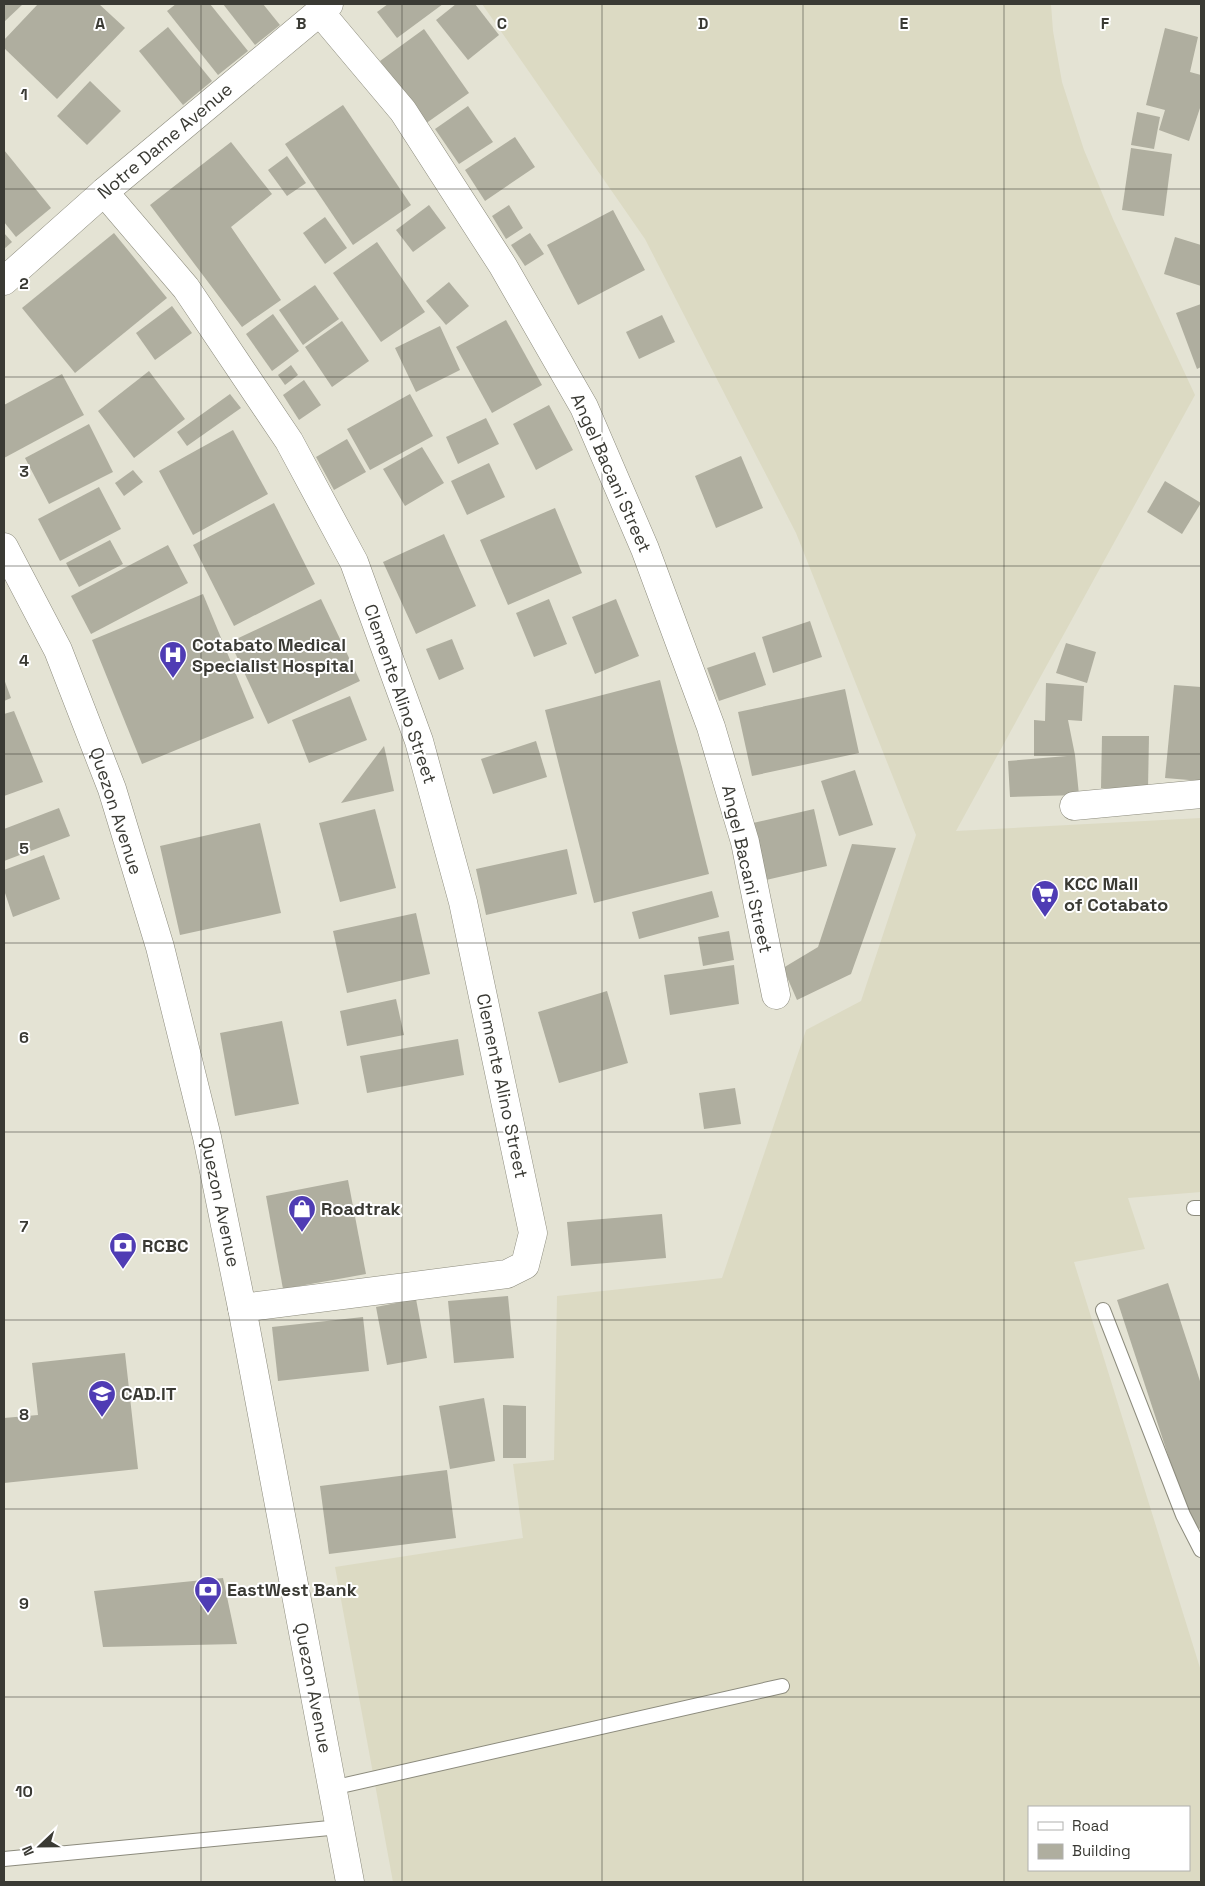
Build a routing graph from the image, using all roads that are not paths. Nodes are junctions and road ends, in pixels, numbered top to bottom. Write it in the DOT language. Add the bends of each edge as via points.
graph roads {
  1 [pos="324,7"];
  2 [pos="104,192"];
  3 [pos="4,281"];
  4 [pos="4,547"];
  5 [pos="1201,794"];
  6 [pos="1074,806"];
  7 [pos="776,995"];
  8 [pos="242,1308"];
  9 [pos="1104,1310"];
  10 [pos="1201,1550"];
  11 [pos="782,1686"];
  12 [pos="332,1788"];
  13 [pos="340,1828"];
  14 [pos="4,1859"];
  15 [pos="350,1882"];
  1 -- 2 [label="street, Notre Dame Avenue"];
  1 -- 7 [label="street, Angel Bacani Street" via="403,110 503,266 584,407 645,549 711,727 745,842"];
  2 -- 3 [label="street, Notre Dame Avenue"];
  2 -- 8 [label="street, Clemente Alino Street" via="186,288 289,442 354,562 419,741 463,902 533,1233 525,1265 507,1274"];
  4 -- 8 [label="street, Quezon Avenue" via="58,650 112,789 160,947 206,1137"];
  5 -- 6 [label="street"];
  8 -- 12 [label="street, Quezon Avenue"];
  9 -- 10 [label="lane" via="1183,1515"];
  11 -- 12 [label="lane"];
  12 -- 13 [label="street, Quezon Avenue"];
  13 -- 14 [label="lane"];
  13 -- 15 [label="street, Quezon Avenue"];
}
